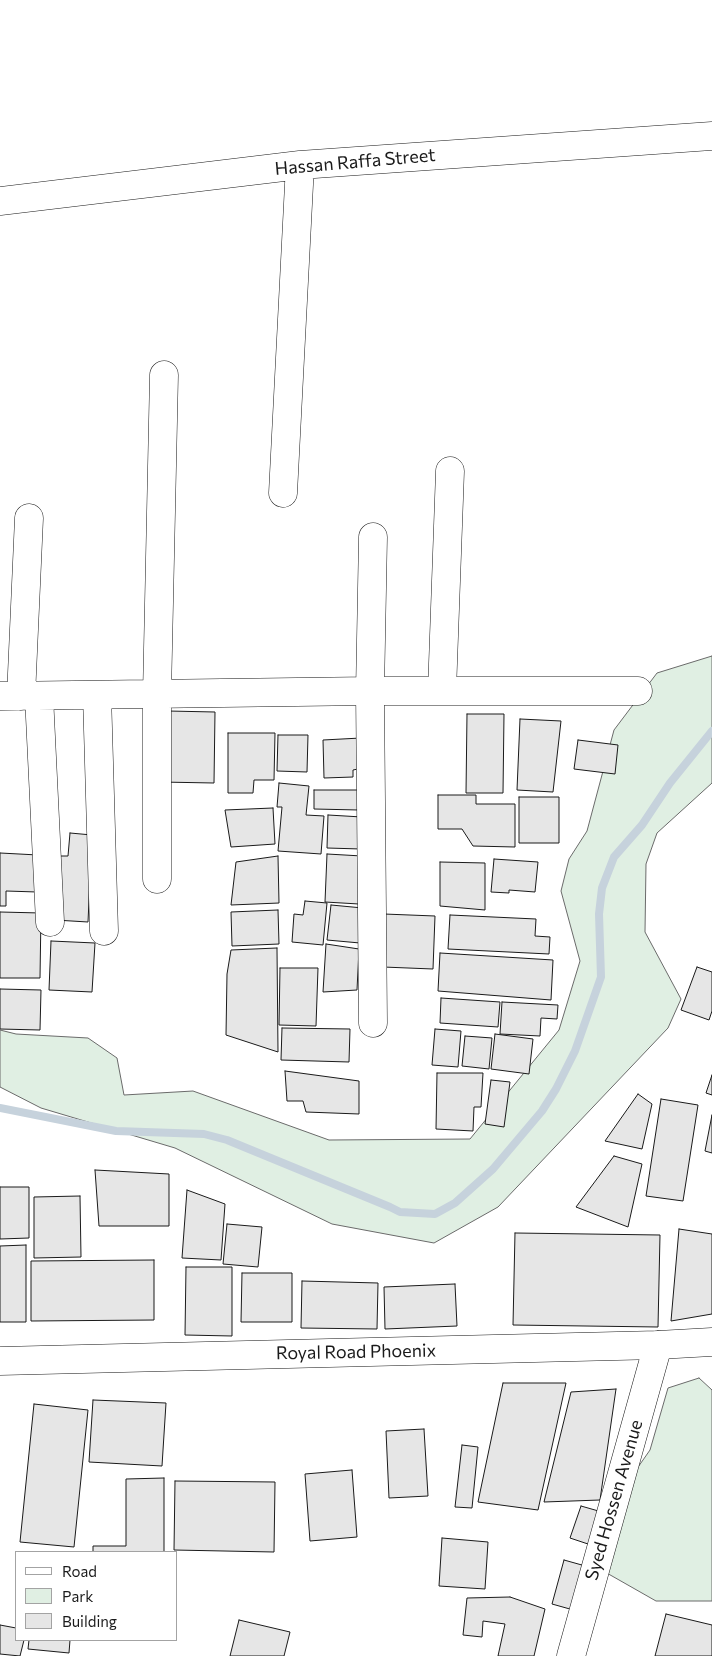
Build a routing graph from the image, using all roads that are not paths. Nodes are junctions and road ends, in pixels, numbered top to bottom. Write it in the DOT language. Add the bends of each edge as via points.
graph roads {
  1 [pos="712,136"];
  2 [pos="300,165"];
  3 [pos="0,201"];
  4 [pos="164,374"];
  5 [pos="450,471"];
  6 [pos="283,493"];
  7 [pos="29,518"];
  8 [pos="373,537"];
  9 [pos="370,691"];
  10 [pos="442,691"];
  11 [pos="638,691"];
  12 [pos="157,694"];
  13 [pos="97,695"];
  14 [pos="20,696"];
  15 [pos="157,879"];
  16 [pos="50,922"];
  17 [pos="104,932"];
  18 [pos="373,1023"];
  19 [pos="712,1342"];
  20 [pos="658,1345"];
  21 [pos="0,1361"];
  22 [pos="571,1656"];
  1 -- 2 [label="street, Hassan Raffa Street"];
  2 -- 3 [label="street, Hassan Raffa Street"];
  2 -- 6 [label="street"];
  4 -- 12 [label="street"];
  5 -- 10 [label="street"];
  7 -- 14 [label="street"];
  8 -- 9 [label="street"];
  9 -- 10 [label="street"];
  9 -- 12 [label="street"];
  9 -- 18 [label="street"];
  10 -- 11 [label="street"];
  12 -- 13 [label="street"];
  12 -- 15 [label="street"];
  13 -- 14 [label="street"];
  13 -- 17 [label="street"];
  14 -- 16 [label="street"];
  19 -- 20 [label="street, Royal Road Phoenix"];
  20 -- 21 [label="street, Royal Road Phoenix"];
  20 -- 22 [label="street, Syed Hossen Avenue"];
}
